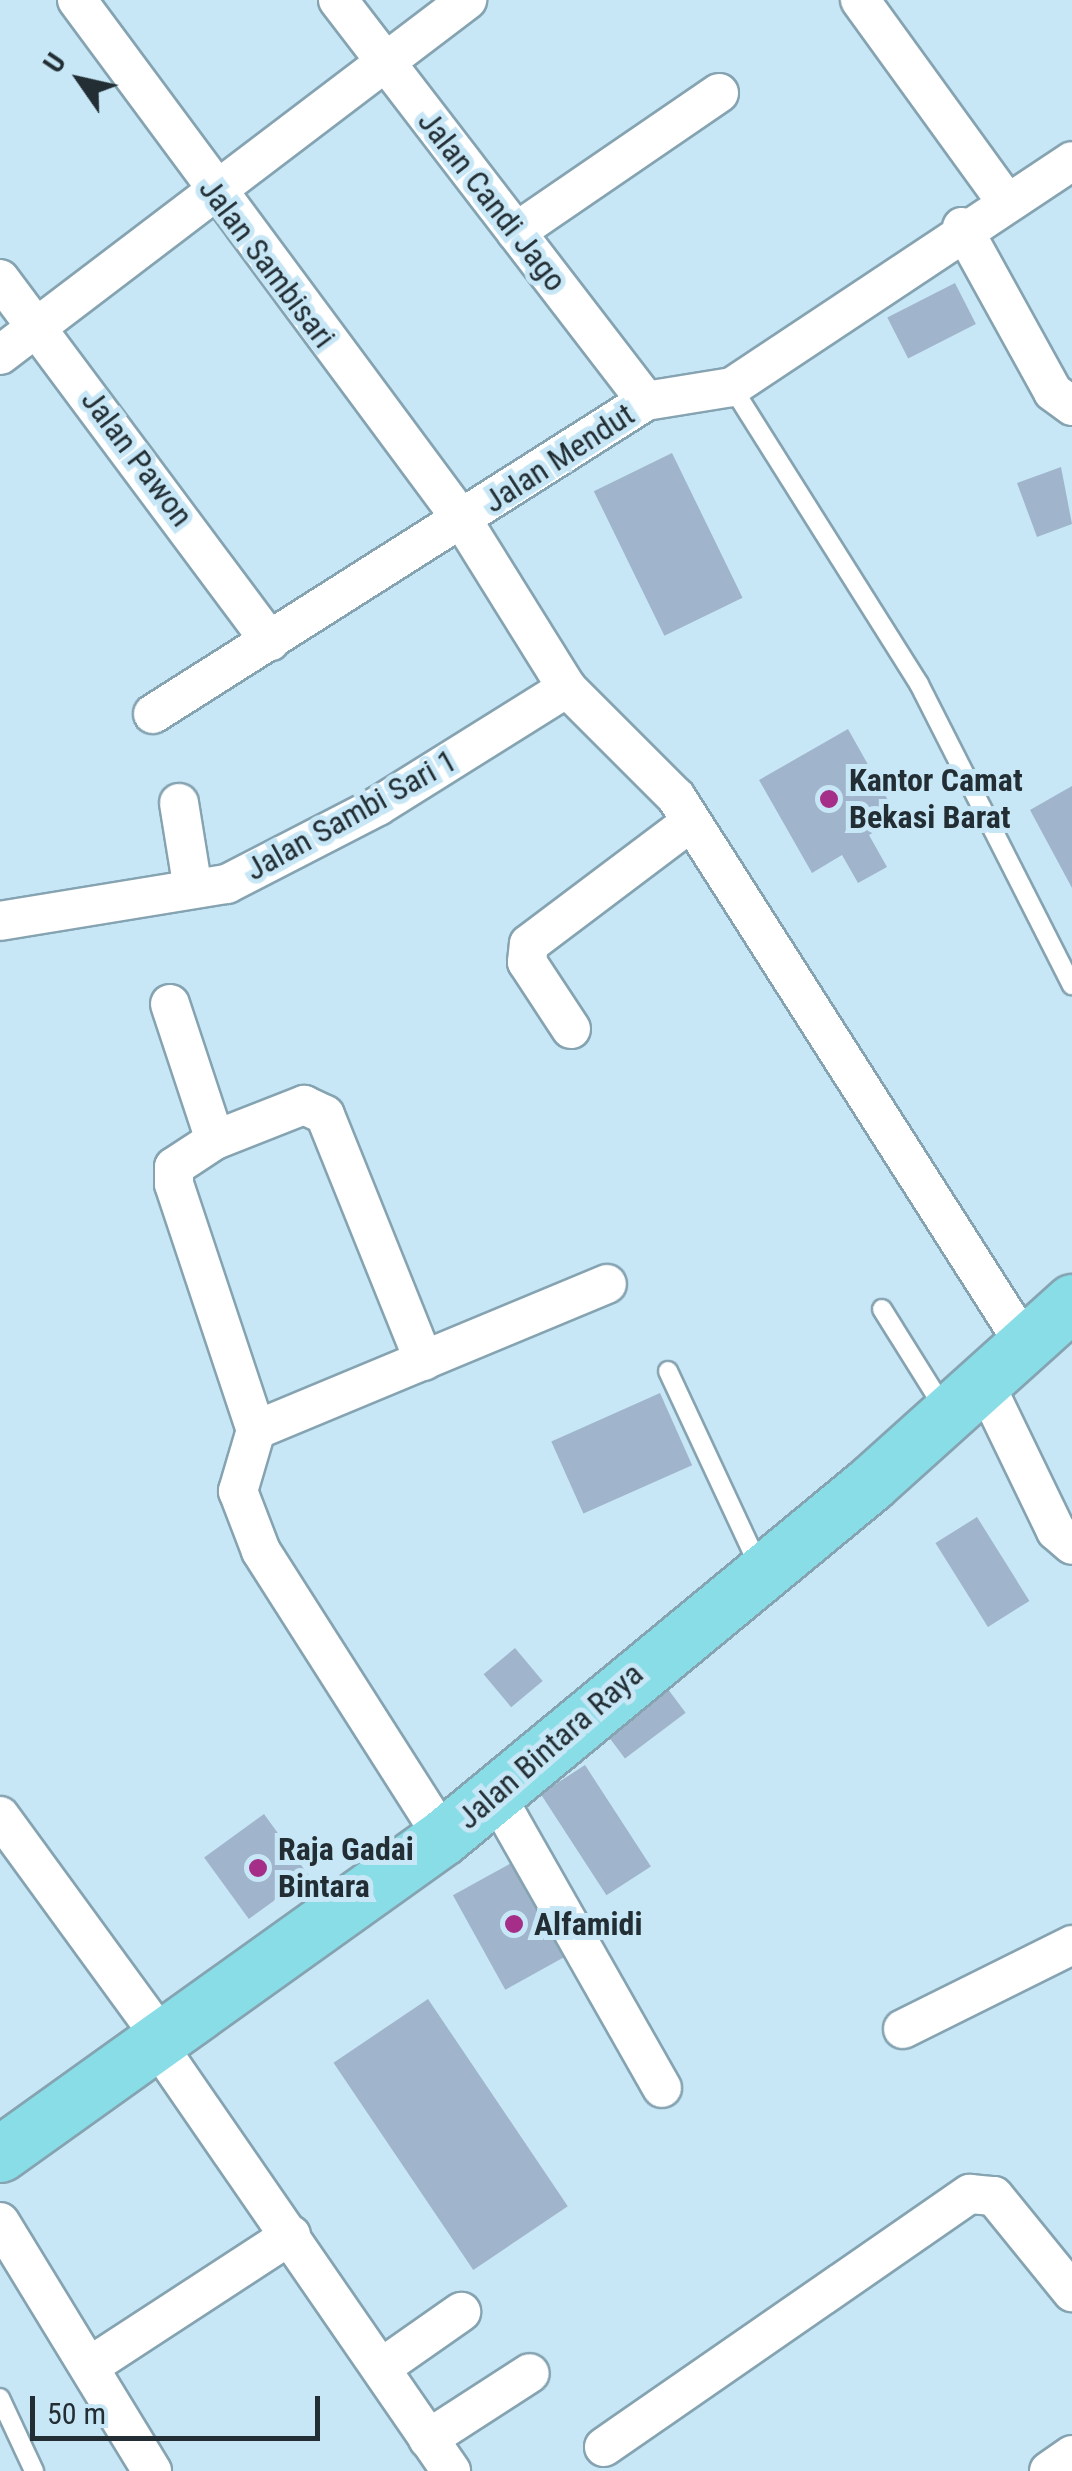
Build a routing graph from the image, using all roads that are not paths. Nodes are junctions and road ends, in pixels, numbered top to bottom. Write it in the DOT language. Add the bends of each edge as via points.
graph roads {
  1 [pos="77,0"];
  2 [pos="338,0"];
  3 [pos="467,0"];
  4 [pos="860,0"];
  5 [pos="385,62"];
  6 [pos="719,93"];
  7 [pos="1072,161"];
  8 [pos="217,199"];
  9 [pos="1005,200"];
  10 [pos="962,226"];
  11 [pos="516,232"];
  12 [pos="0,279"];
  13 [pos="38,329"];
  14 [pos="0,356"];
  15 [pos="732,387"];
  16 [pos="646,401"];
  17 [pos="1072,406"];
  18 [pos="463,521"];
  19 [pos="270,641"];
  20 [pos="567,688"];
  21 [pos="153,714"];
  22 [pos="180,803"];
  23 [pos="691,822"];
  24 [pos="193,889"];
  25 [pos="0,921"];
  26 [pos="1072,985"];
  27 [pos="170,1004"];
  28 [pos="572,1030"];
  29 [pos="215,1140"];
  30 [pos="606,1284"];
  31 [pos="1072,1302"];
  32 [pos="882,1309"];
  33 [pos="1024,1343"];
  34 [pos="424,1361"];
  35 [pos="668,1371"];
  36 [pos="964,1394"];
  37 [pos="256,1430"];
  38 [pos="1072,1545"];
  39 [pos="760,1572"];
  40 [pos="496,1794"];
  41 [pos="0,1816"];
  42 [pos="443,1837"];
  43 [pos="1072,1945"];
  44 [pos="903,2030"];
  45 [pos="158,2040"];
  46 [pos="662,2088"];
  47 [pos="0,2154"];
  48 [pos="0,2222"];
  49 [pos="291,2235"];
  50 [pos="1072,2292"];
  51 [pos="461,2312"];
  52 [pos="90,2366"];
  53 [pos="381,2368"];
  54 [pos="530,2372"];
  55 [pos="0,2398"];
  56 [pos="428,2438"];
  57 [pos="604,2447"];
  58 [pos="1072,2455"];
  59 [pos="34,2471"];
  60 [pos="152,2471"];
  61 [pos="451,2471"];
  62 [pos="1049,2471"];
  1 -- 8 [label="street, Jalan Sambisari"];
  2 -- 5 [label="street, Jalan Candi Jago"];
  3 -- 5 [label="street"];
  4 -- 9 [label="street"];
  5 -- 8 [label="street"];
  5 -- 11 [label="street, Jalan Candi Jago"];
  6 -- 11 [label="street"];
  7 -- 9 [label="street, Jalan Mendut"];
  8 -- 13 [label="street"];
  8 -- 18 [label="street, Jalan Sambisari"];
  9 -- 10 [label="street, Jalan Mendut"];
  10 -- 15 [label="street, Jalan Mendut"];
  10 -- 17 [label="street" via="1053,392"];
  11 -- 16 [label="street, Jalan Candi Jago"];
  12 -- 13 [label="street, Jalan Pawon"];
  13 -- 14 [label="street"];
  13 -- 19 [label="street, Jalan Pawon"];
  15 -- 16 [label="street, Jalan Mendut"];
  15 -- 26 [label="lane" via="919,684"];
  16 -- 18 [label="street, Jalan Mendut"];
  18 -- 19 [label="street, Jalan Mendut"];
  18 -- 20 [label="street, Jalan Sambisari"];
  19 -- 21 [label="street, Jalan Mendut"];
  20 -- 23 [label="street, Jalan Sambisari"];
  20 -- 24 [label="street, Jalan Sambi Sari 1" via="293,853"];
  22 -- 24 [label="street"];
  23 -- 28 [label="street" via="528,944 527,962"];
  23 -- 33 [label="street, Jalan Sambisari"];
  24 -- 25 [label="street, Jalan Sambi Sari 1"];
  27 -- 29 [label="street"];
  29 -- 34 [label="street" via="304,1105 325,1115"];
  29 -- 37 [label="street" via="174,1167 174,1184"];
  30 -- 34 [label="street"];
  31 -- 33 [label="main road, Jalan Bintara Raya"];
  32 -- 36 [label="lane"];
  33 -- 36 [label="main road, Jalan Bintara Raya"];
  34 -- 37 [label="street"];
  35 -- 39 [label="lane"];
  36 -- 38 [label="street"];
  36 -- 39 [label="main road, Jalan Bintara Raya"];
  37 -- 42 [label="street" via="238,1491 261,1551"];
  39 -- 40 [label="main road, Jalan Bintara Raya"];
  40 -- 42 [label="main road, Jalan Bintara Raya"];
  40 -- 46 [label="street"];
  41 -- 45 [label="street"];
  42 -- 45 [label="main road, Jalan Bintara Raya"];
  43 -- 44 [label="street"];
  45 -- 47 [label="main road, Jalan Bintara Raya"];
  45 -- 49 [label="street"];
  48 -- 52 [label="street"];
  49 -- 52 [label="street"];
  49 -- 53 [label="street"];
  50 -- 57 [label="street" via="994,2196 970,2194"];
  51 -- 53 [label="street"];
  52 -- 60 [label="street"];
  53 -- 56 [label="street"];
  54 -- 56 [label="street"];
  55 -- 59 [label="lane"];
  56 -- 61 [label="street"];
  58 -- 62 [label="street"];
}
